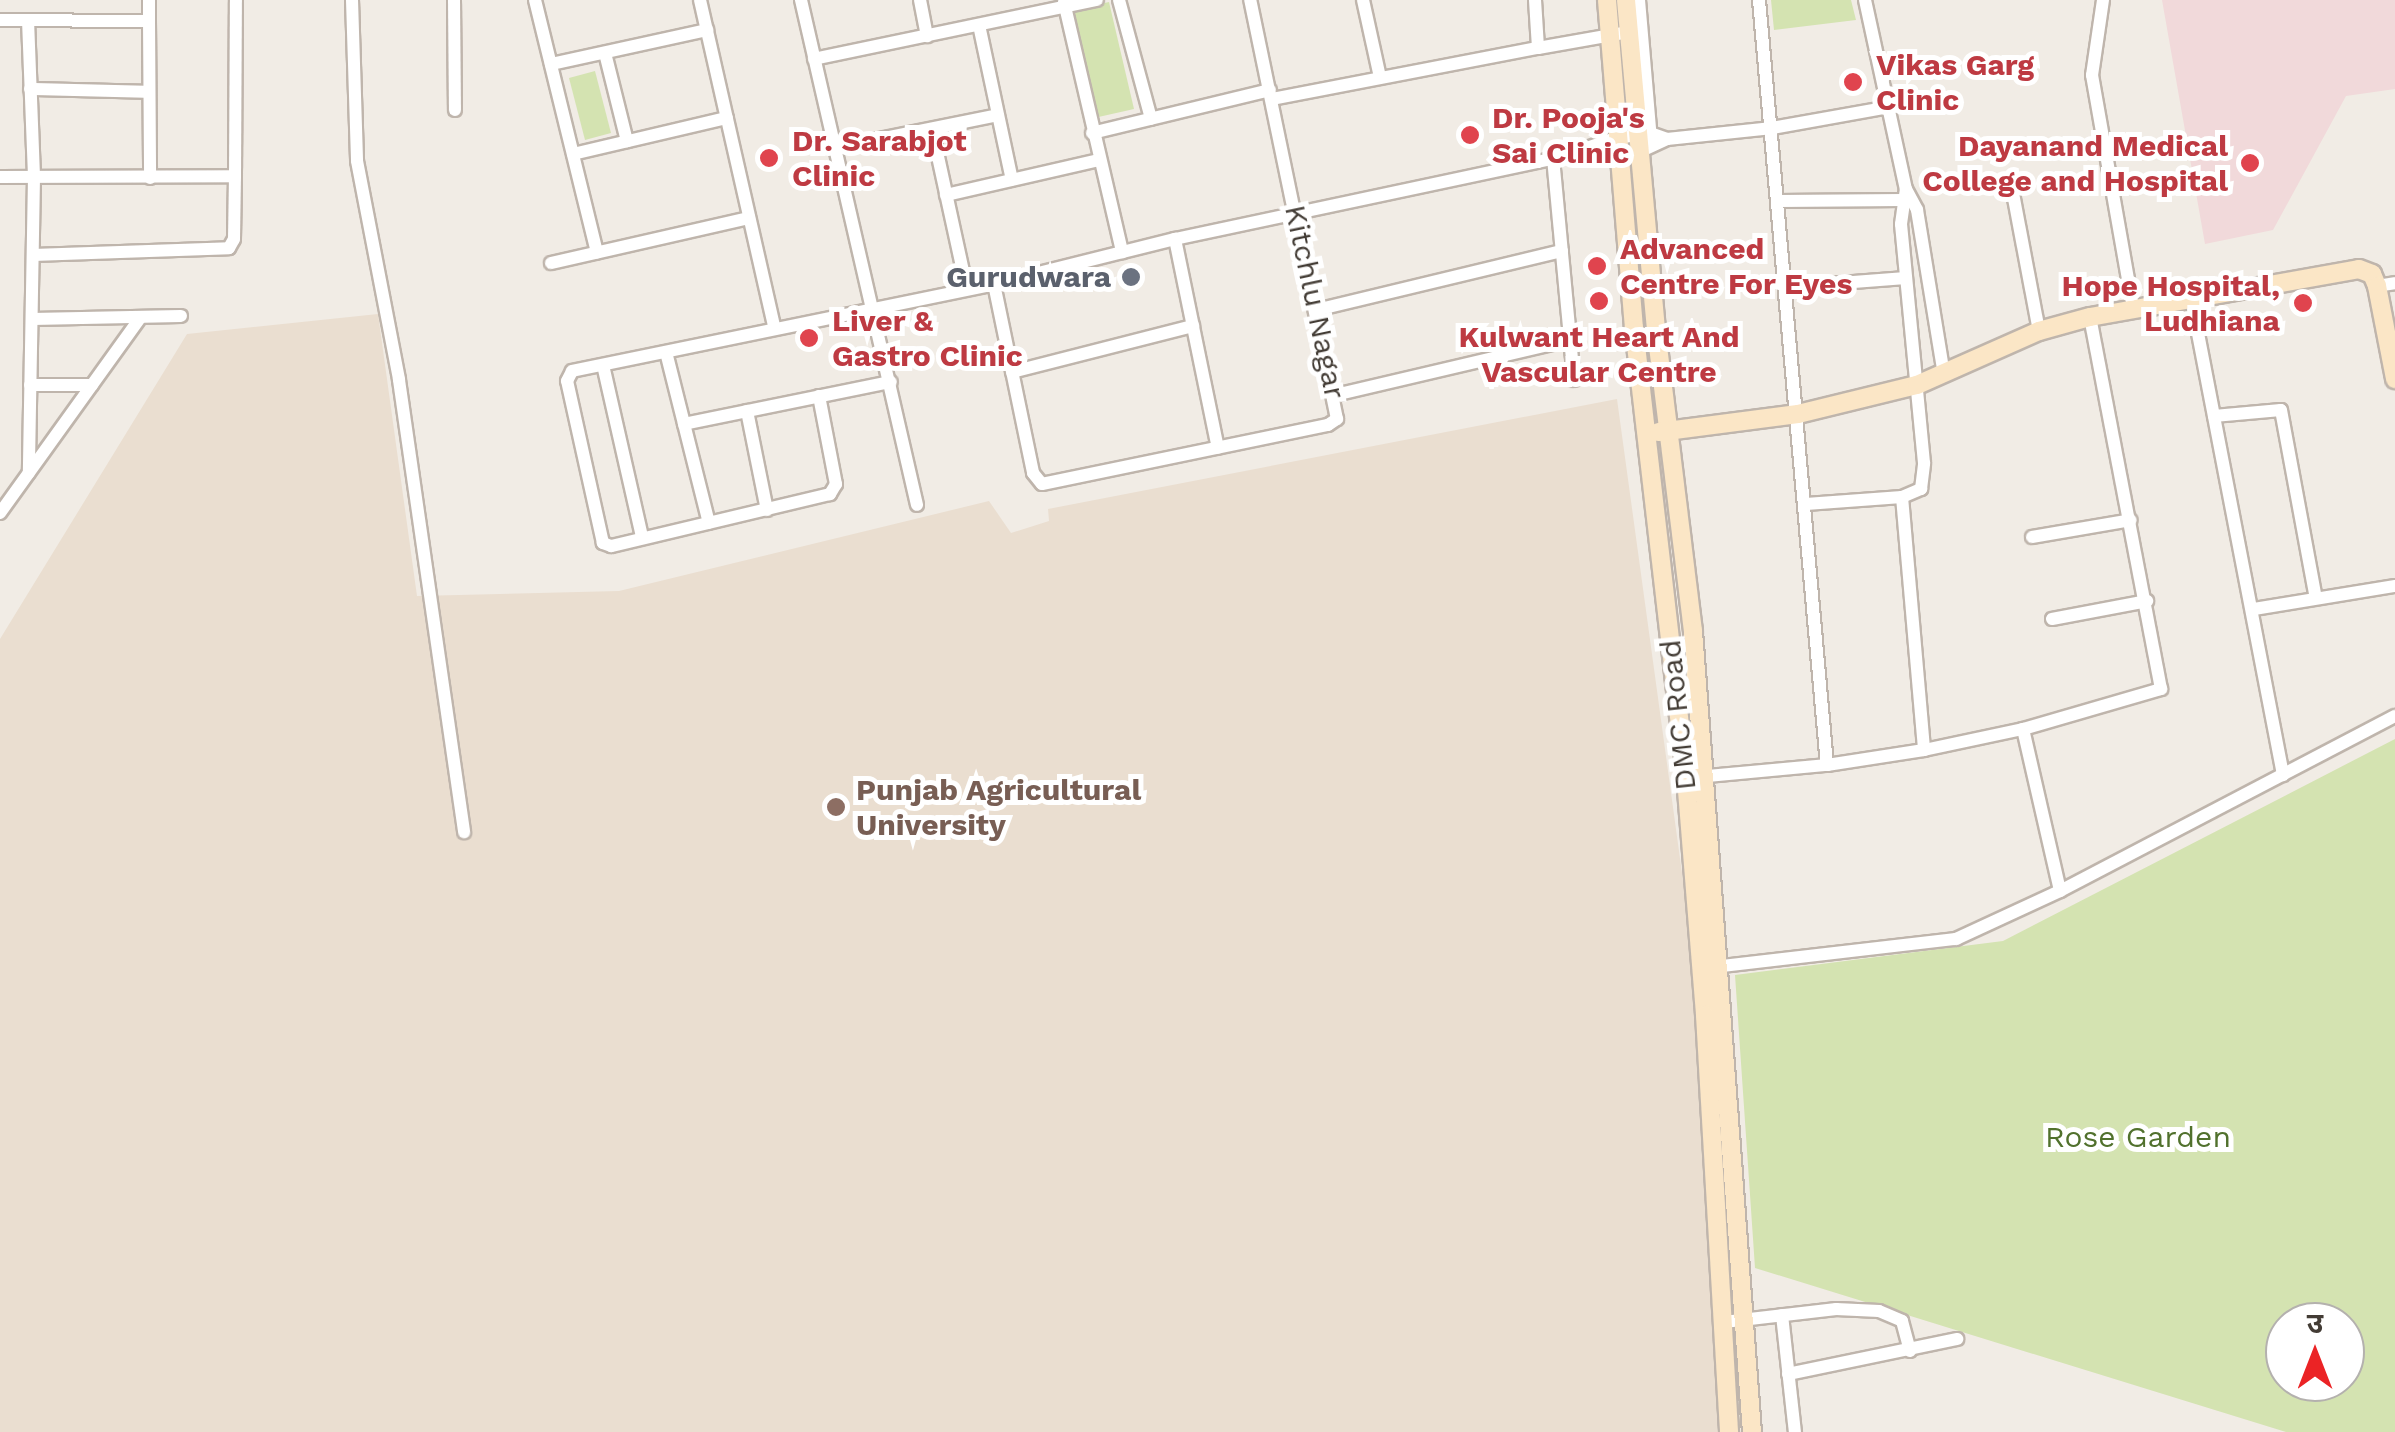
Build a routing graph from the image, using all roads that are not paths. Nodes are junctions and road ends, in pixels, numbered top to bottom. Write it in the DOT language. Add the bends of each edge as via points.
graph roads {
  1 [pos="149,0"];
  2 [pos="236,0"];
  3 [pos="352,0"];
  4 [pos="454,0"];
  5 [pos="535,0"];
  6 [pos="700,0"];
  7 [pos="801,0"];
  8 [pos="920,0"];
  9 [pos="1097,0"];
  10 [pos="1119,0"];
  11 [pos="1250,0"];
  12 [pos="1363,0"];
  13 [pos="1535,0"];
  14 [pos="1607,0"];
  15 [pos="1626,0"];
  16 [pos="1639,0"];
  17 [pos="1759,0"];
  18 [pos="1865,0"];
  19 [pos="2103,0"];
  20 [pos="1064,3"];
  21 [pos="0,20"];
  22 [pos="28,20"];
  23 [pos="149,21"];
  24 [pos="979,25"];
  25 [pos="707,30"];
  26 [pos="1629,32"];
  27 [pos="927,36"];
  28 [pos="1609,36"];
  29 [pos="1538,48"];
  30 [pos="604,53"];
  31 [pos="814,59"];
  32 [pos="551,64"];
  33 [pos="1380,78"];
  34 [pos="30,90"];
  35 [pos="149,92"];
  36 [pos="1271,94"];
  37 [pos="1890,107"];
  38 [pos="455,110"];
  39 [pos="998,115"];
  40 [pos="727,118"];
  41 [pos="1150,119"];
  42 [pos="932,128"];
  43 [pos="1772,128"];
  44 [pos="1092,133"];
  45 [pos="627,142"];
  46 [pos="1644,142"];
  47 [pos="1617,146"];
  48 [pos="836,148"];
  49 [pos="573,154"];
  50 [pos="1557,158"];
  51 [pos="1099,160"];
  52 [pos="235,176"];
  53 [pos="0,177"];
  54 [pos="34,178"];
  55 [pos="150,178"];
  56 [pos="1012,180"];
  57 [pos="2012,188"];
  58 [pos="946,195"];
  59 [pos="1905,195"];
  60 [pos="1779,202"];
  61 [pos="1297,214"];
  62 [pos="750,218"];
  63 [pos="1175,239"];
  64 [pos="1562,251"];
  65 [pos="597,252"];
  66 [pos="1122,252"];
  67 [pos="33,255"];
  68 [pos="551,263"];
  69 [pos="1906,278"];
  70 [pos="994,284"];
  71 [pos="2386,284"];
  72 [pos="1788,286"];
  73 [pos="967,288"];
  74 [pos="2191,298"];
  75 [pos="2133,308"];
  76 [pos="874,309"];
  77 [pos="1316,310"];
  78 [pos="181,316"];
  79 [pos="2090,317"];
  80 [pos="140,318"];
  81 [pos="32,319"];
  82 [pos="1193,326"];
  83 [pos="775,329"];
  84 [pos="2040,331"];
  85 [pos="1570,340"];
  86 [pos="666,352"];
  87 [pos="603,365"];
  88 [pos="1012,372"];
  89 [pos="1944,374"];
  90 [pos="2395,379"];
  91 [pos="1574,380"];
  92 [pos="891,382"];
  93 [pos="30,385"];
  94 [pos="92,385"];
  95 [pos="1917,386"];
  96 [pos="1334,394"];
  97 [pos="819,396"];
  98 [pos="748,411"];
  99 [pos="1798,414"];
  100 [pos="2214,416"];
  101 [pos="684,424"];
  102 [pos="1668,430"];
  103 [pos="1645,434"];
  104 [pos="1218,448"];
  105 [pos="29,472"];
  106 [pos="1902,497"];
  107 [pos="1806,504"];
  108 [pos="917,505"];
  109 [pos="766,510"];
  110 [pos="0,512"];
  111 [pos="2132,520"];
  112 [pos="709,523"];
  113 [pos="642,537"];
  114 [pos="2032,537"];
  115 [pos="2395,586"];
  116 [pos="2316,598"];
  117 [pos="2147,601"];
  118 [pos="2254,609"];
  119 [pos="2052,619"];
  120 [pos="2395,716"];
  121 [pos="2022,729"];
  122 [pos="1924,750"];
  123 [pos="1826,765"];
  124 [pos="2283,775"];
  125 [pos="1695,777"];
  126 [pos="464,832"];
  127 [pos="2060,892"];
  128 [pos="1710,968"];
  129 [pos="1782,1314"];
  130 [pos="1744,1320"];
  131 [pos="1724,1322"];
  132 [pos="1958,1339"];
  133 [pos="1910,1351"];
  134 [pos="1788,1374"];
  135 [pos="1728,1432"];
  136 [pos="1752,1432"];
  137 [pos="1795,1432"];
  1 -- 23 [label="street"];
  2 -- 52 [label="street"];
  3 -- 126 [label="street" via="352,132 399,380"];
  4 -- 38 [label="street"];
  5 -- 32 [label="street"];
  6 -- 25 [label="street"];
  7 -- 31 [label="street"];
  8 -- 27 [label="street"];
  9 -- 20 [label="street"];
  10 -- 41 [label="street"];
  11 -- 36 [label="street, Kitchlu Nagar"];
  12 -- 33 [label="street"];
  13 -- 29 [label="street"];
  14 -- 28 [label="street, DMC Road"];
  15 -- 26 [label="street"];
  16 -- 46 [label="street"];
  17 -- 43 [label="street"];
  18 -- 37 [label="street"];
  19 -- 75 [label="street" via="2092,75"];
  20 -- 24 [label="street"];
  20 -- 44 [label="street"];
  21 -- 22 [label="street"];
  22 -- 23 [label="street"];
  22 -- 34 [label="street"];
  23 -- 35 [label="street"];
  24 -- 27 [label="street"];
  24 -- 39 [label="street"];
  25 -- 30 [label="street"];
  25 -- 40 [label="street"];
  26 -- 28 [label="street"];
  26 -- 46 [label="street"];
  27 -- 31 [label="street"];
  28 -- 29 [label="street"];
  28 -- 47 [label="street, DMC Road"];
  29 -- 33 [label="street"];
  30 -- 32 [label="street"];
  30 -- 45 [label="street"];
  31 -- 48 [label="street"];
  32 -- 49 [label="street"];
  33 -- 36 [label="street"];
  34 -- 35 [label="street"];
  34 -- 54 [label="street"];
  35 -- 55 [label="street"];
  36 -- 41 [label="street"];
  36 -- 61 [label="street, Kitchlu Nagar"];
  37 -- 43 [label="street"];
  37 -- 59 [label="street"];
  39 -- 42 [label="street"];
  39 -- 56 [label="street"];
  40 -- 45 [label="street"];
  40 -- 62 [label="street"];
  41 -- 44 [label="street"];
  42 -- 48 [label="street"];
  42 -- 58 [label="street"];
  43 -- 46 [label="street"];
  43 -- 60 [label="street"];
  44 -- 51 [label="street"];
  45 -- 49 [label="street"];
  46 -- 47 [label="street"];
  46 -- 102 [label="street"];
  47 -- 50 [label="street"];
  47 -- 103 [label="street, DMC Road"];
  48 -- 76 [label="street"];
  49 -- 65 [label="street"];
  50 -- 61 [label="street"];
  50 -- 64 [label="street"];
  51 -- 56 [label="street"];
  51 -- 66 [label="street"];
  52 -- 55 [label="street"];
  52 -- 67 [label="street" via="229,248"];
  53 -- 54 [label="street"];
  54 -- 55 [label="street"];
  54 -- 67 [label="street"];
  56 -- 58 [label="street"];
  57 -- 84 [label="street"];
  58 -- 73 [label="street"];
  59 -- 60 [label="street"];
  59 -- 69 [label="street"];
  59 -- 89 [label="street" via="1917,210"];
  60 -- 72 [label="street"];
  61 -- 63 [label="street"];
  61 -- 77 [label="street, Kitchlu Nagar"];
  62 -- 65 [label="street"];
  62 -- 83 [label="street"];
  63 -- 66 [label="street"];
  63 -- 82 [label="street"];
  64 -- 77 [label="street"];
  64 -- 85 [label="street"];
  65 -- 68 [label="street"];
  66 -- 70 [label="street"];
  67 -- 81 [label="street"];
  69 -- 72 [label="street"];
  69 -- 95 [label="street"];
  70 -- 73 [label="street"];
  70 -- 88 [label="street"];
  71 -- 74 [label="street" via="2360,269"];
  71 -- 90 [label="street"];
  72 -- 99 [label="street"];
  73 -- 76 [label="street"];
  74 -- 75 [label="street"];
  74 -- 100 [label="street"];
  75 -- 79 [label="street"];
  76 -- 83 [label="street"];
  76 -- 92 [label="street"];
  77 -- 96 [label="street, Kitchlu Nagar"];
  78 -- 80 [label="street"];
  79 -- 84 [label="street"];
  79 -- 111 [label="street"];
  80 -- 81 [label="street"];
  80 -- 94 [label="street"];
  81 -- 93 [label="street"];
  82 -- 88 [label="street"];
  82 -- 104 [label="street"];
  83 -- 86 [label="street"];
  84 -- 89 [label="street"];
  85 -- 91 [label="street"];
  85 -- 96 [label="street"];
  86 -- 87 [label="street"];
  86 -- 101 [label="street"];
  87 -- 113 [label="street"];
  87 -- 113 [label="street" via="567,377 578,435 603,543"];
  88 -- 104 [label="street, Kitchlu Nagar" via="1036,480 1049,483"];
  89 -- 95 [label="street"];
  92 -- 97 [label="street"];
  92 -- 108 [label="street"];
  93 -- 94 [label="street"];
  93 -- 105 [label="street"];
  94 -- 105 [label="street"];
  95 -- 99 [label="street"];
  95 -- 106 [label="street" via="1923,484"];
  96 -- 104 [label="street, Kitchlu Nagar" via="1338,414 1328,425"];
  97 -- 98 [label="street"];
  97 -- 109 [label="street" via="835,488"];
  98 -- 101 [label="street"];
  98 -- 109 [label="street"];
  99 -- 102 [label="street"];
  99 -- 107 [label="street"];
  100 -- 116 [label="street" via="2280,410"];
  100 -- 118 [label="street"];
  101 -- 112 [label="street"];
  102 -- 103 [label="street"];
  102 -- 125 [label="street" via="1693,631"];
  103 -- 125 [label="street, DMC Road"];
  105 -- 110 [label="street"];
  106 -- 107 [label="street"];
  106 -- 122 [label="street"];
  107 -- 123 [label="street"];
  109 -- 112 [label="street"];
  111 -- 114 [label="street"];
  111 -- 117 [label="street"];
  112 -- 113 [label="street"];
  115 -- 116 [label="street"];
  116 -- 118 [label="street"];
  117 -- 119 [label="street"];
  117 -- 121 [label="street" via="2161,689"];
  118 -- 124 [label="street"];
  120 -- 124 [label="street"];
  121 -- 122 [label="street"];
  121 -- 127 [label="street"];
  122 -- 123 [label="street"];
  123 -- 125 [label="street"];
  124 -- 127 [label="street"];
  125 -- 128 [label="street, DMC Road"];
  127 -- 128 [label="street" via="1956,939"];
  128 -- 130 [label="street"];
  128 -- 131 [label="street, DMC Road"];
  129 -- 130 [label="street"];
  129 -- 133 [label="street" via="1879,1311 1902,1321"];
  129 -- 134 [label="street"];
  130 -- 131 [label="street"];
  130 -- 136 [label="street"];
  131 -- 135 [label="street, DMC Road"];
  132 -- 133 [label="street"];
  133 -- 134 [label="street"];
  134 -- 137 [label="street"];
}
